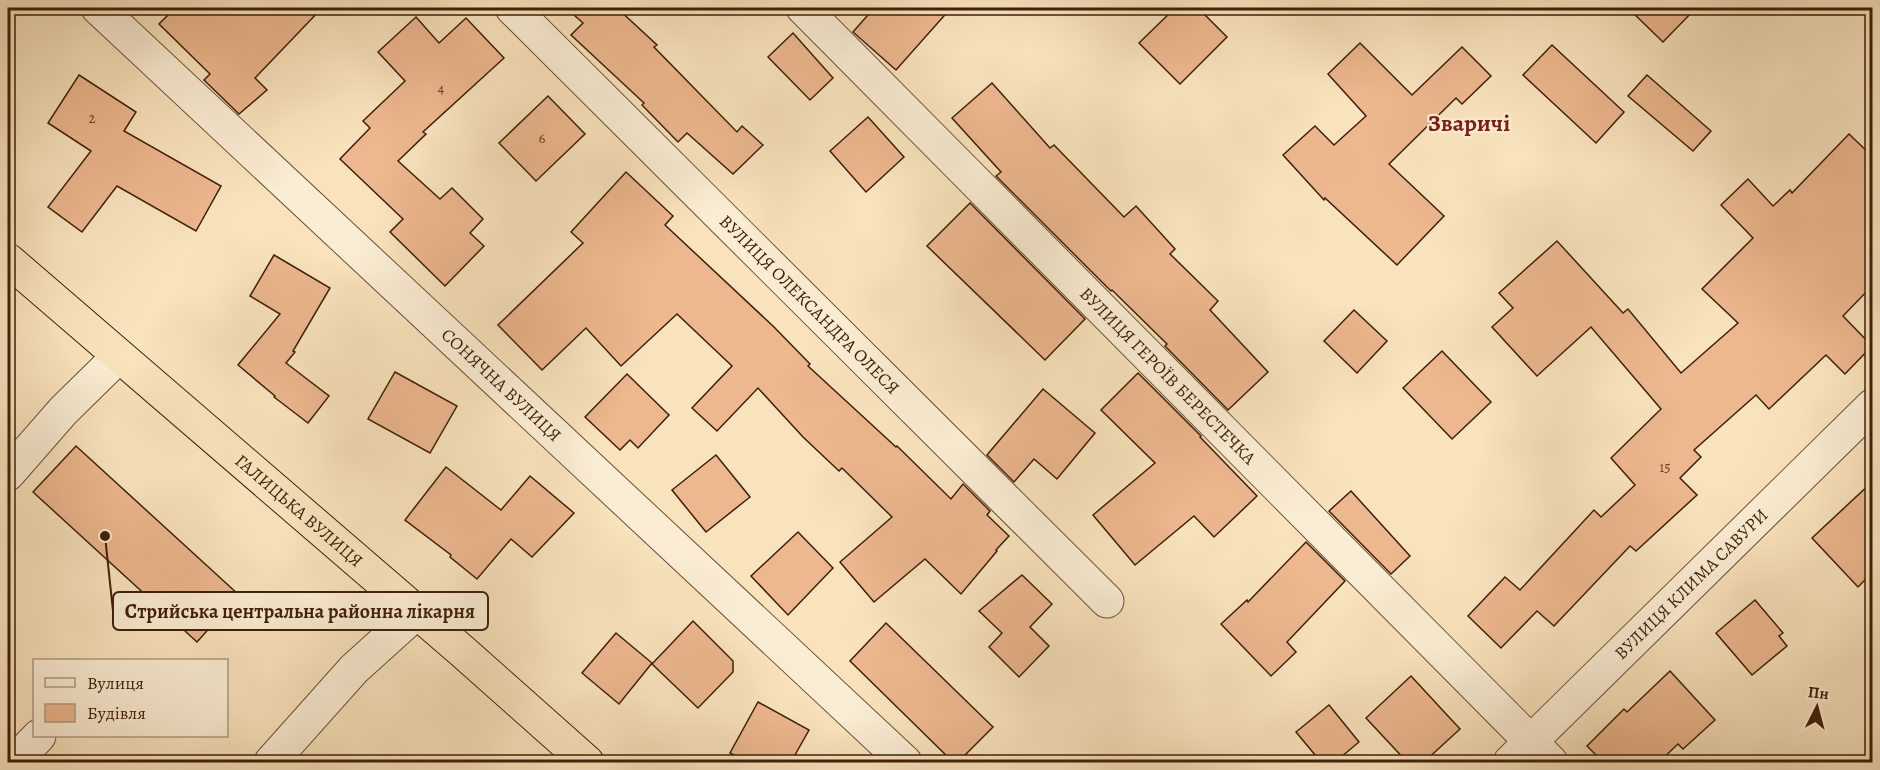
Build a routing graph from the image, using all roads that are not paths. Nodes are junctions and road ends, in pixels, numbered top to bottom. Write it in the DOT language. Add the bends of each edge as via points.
graph roads {
  1 [pos="98,8"];
  2 [pos="512,8"];
  3 [pos="804,8"];
  4 [pos="8,260"];
  5 [pos="119,356"];
  6 [pos="1872,405"];
  7 [pos="8,474"];
  8 [pos="1107,601"];
  9 [pos="416,613"];
  10 [pos="37,737"];
  11 [pos="1531,756"];
  12 [pos="14,762"];
  13 [pos="271,762"];
  14 [pos="587,762"];
  15 [pos="905,762"];
  1 -- 15 [label="street, СОНЯЧНА ВУЛИЦЯ"];
  2 -- 8 [label="street, ВУЛИЦЯ ОЛЕКСАНДРА ОЛЕСЯ"];
  3 -- 11 [label="street, ВУЛИЦЯ ГЕРОЇВ БЕРЕСТЕЧКА"];
  4 -- 5 [label="highway, ГАЛИЦЬКА ВУЛИЦЯ"];
  5 -- 7 [label="street" via="63,411"];
  5 -- 9 [label="highway, ГАЛИЦЬКА ВУЛИЦЯ"];
  6 -- 11 [label="street, ВУЛИЦЯ КЛИМА САВУРИ"];
  9 -- 13 [label="street" via="354,669"];
  9 -- 14 [label="highway, ГАЛИЦЬКА ВУЛИЦЯ"];
  10 -- 12 [label="street"];
}
